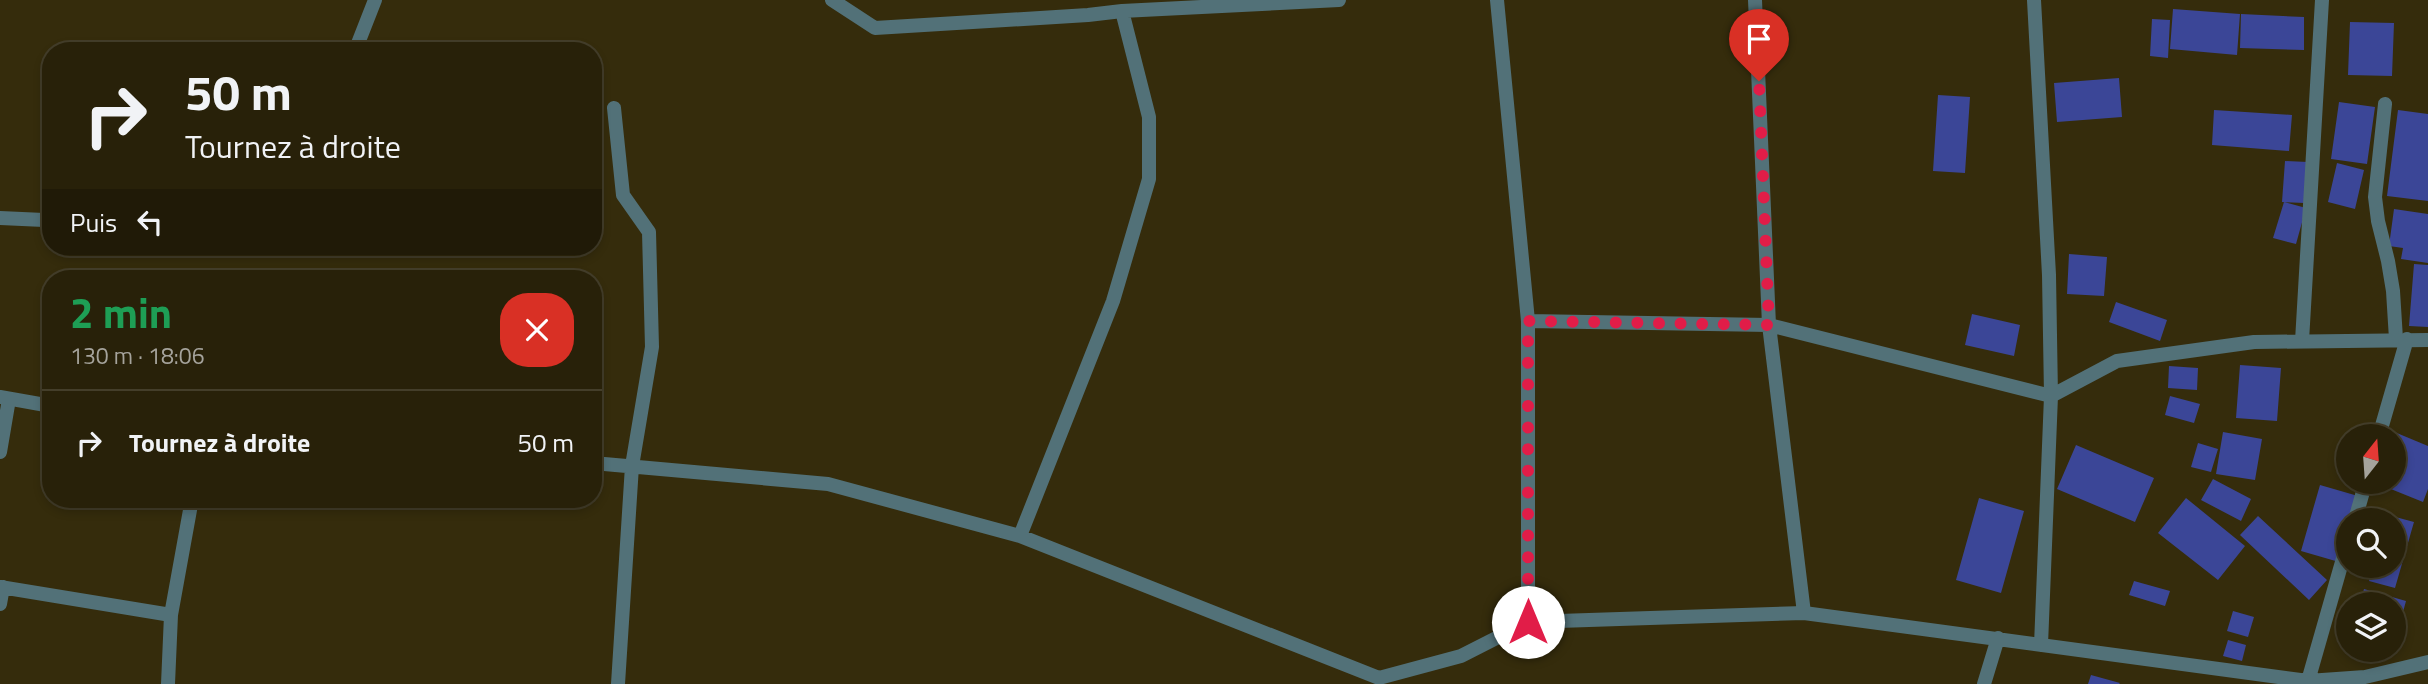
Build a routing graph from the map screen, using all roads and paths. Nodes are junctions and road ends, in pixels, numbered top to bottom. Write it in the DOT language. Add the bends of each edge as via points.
graph roads {
  1 [pos="375,0"];
  2 [pos="832,0"];
  3 [pos="1339,0"];
  4 [pos="1497,0"];
  5 [pos="1755,0"];
  6 [pos="2034,0"];
  7 [pos="2322,0"];
  8 [pos="1088,8"];
  9 [pos="1122,11"];
  10 [pos="359,42"];
  11 [pos="2385,104"];
  12 [pos="614,108"];
  13 [pos="0,218"];
  14 [pos="42,220"];
  15 [pos="1528,321"];
  16 [pos="1769,325"];
  17 [pos="2401,339"];
  18 [pos="2428,340"];
  19 [pos="2302,341"];
  20 [pos="2051,396"];
  21 [pos="5,398"];
  22 [pos="42,404"];
  23 [pos="2382,424"];
  24 [pos="0,452"];
  25 [pos="602,464"];
  26 [pos="632,466"];
  27 [pos="190,508"];
  28 [pos="1020,536"];
  29 [pos="2337,578"];
  30 [pos="1,587"];
  31 [pos="0,604"];
  32 [pos="1804,613"];
  33 [pos="171,615"];
  34 [pos="1528,622"];
  35 [pos="1998,638"];
  36 [pos="2041,645"];
  37 [pos="2428,662"];
  38 [pos="1377,681"];
  39 [pos="2308,681"];
  40 [pos="168,684"];
  41 [pos="618,684"];
  42 [pos="1984,684"];
  1 -- 10 [label="street"];
  2 -- 8 [label="street" via="875,28"];
  3 -- 9 [label="street"];
  4 -- 15 [label="street"];
  5 -- 16 [label="street"];
  6 -- 20 [label="street"];
  7 -- 19 [label="street"];
  8 -- 9 [label="street"];
  9 -- 28 [label="street" via="1149,117 1149,179 1113,302"];
  11 -- 17 [label="street" via="2375,197"];
  12 -- 26 [label="street" via="623,195 649,232 652,347"];
  13 -- 14 [label="street"];
  15 -- 16 [label="street"];
  15 -- 34 [label="street"];
  16 -- 20 [label="street"];
  16 -- 32 [label="street"];
  17 -- 18 [label="street"];
  17 -- 19 [label="street"];
  17 -- 23 [label="street"];
  19 -- 20 [label="street" via="2254,342 2117,361"];
  20 -- 36 [label="street"];
  21 -- 22 [label="street"];
  21 -- 24 [label="street"];
  25 -- 26 [label="street"];
  26 -- 28 [label="street" via="828,484"];
  26 -- 41 [label="street"];
  27 -- 33 [label="street"];
  28 -- 38 [label="street"];
  29 -- 39 [label="street"];
  30 -- 31 [label="street"];
  30 -- 33 [label="street"];
  32 -- 34 [label="street"];
  32 -- 35 [label="street"];
  33 -- 40 [label="street"];
  34 -- 38 [label="street" via="1461,656"];
  35 -- 36 [label="street"];
  35 -- 42 [label="street"];
  36 -- 39 [label="street"];
  37 -- 39 [label="street" via="2365,677"];
}
